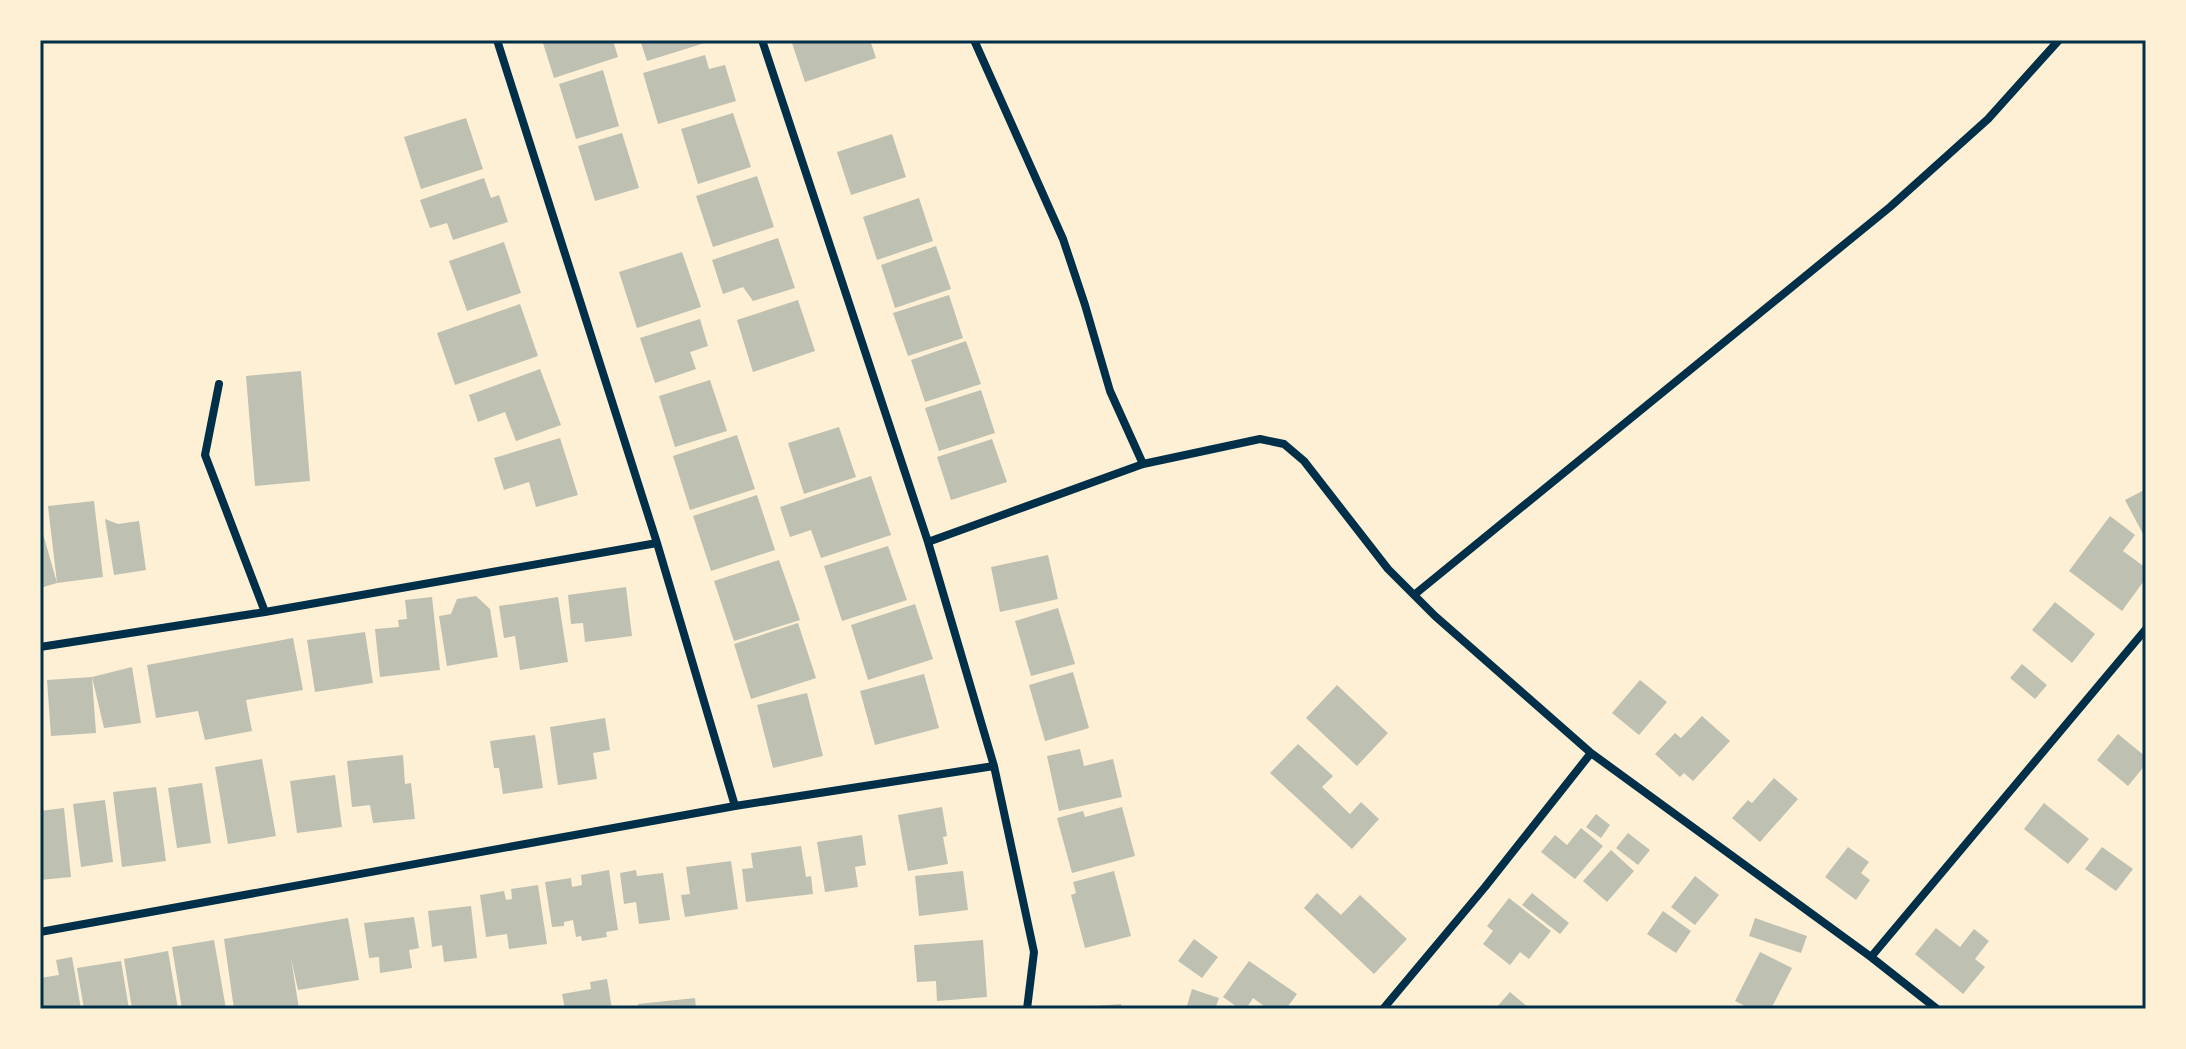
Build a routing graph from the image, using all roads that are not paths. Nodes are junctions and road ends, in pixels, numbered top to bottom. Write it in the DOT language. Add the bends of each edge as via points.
graph roads {
  1 [pos="497,40"];
  2 [pos="762,40"];
  3 [pos="974,40"];
  4 [pos="2059,40"];
  5 [pos="219,384"];
  6 [pos="1143,464"];
  7 [pos="928,542"];
  8 [pos="657,543"];
  9 [pos="1414,595"];
  10 [pos="265,612"];
  11 [pos="2146,629"];
  12 [pos="40,647"];
  13 [pos="1591,753"];
  14 [pos="994,766"];
  15 [pos="735,806"];
  16 [pos="40,932"];
  17 [pos="1871,957"];
  18 [pos="1027,1009"];
  19 [pos="1383,1009"];
  20 [pos="1937,1009"];
  1 -- 8 [label="street"];
  2 -- 7 [label="street"];
  3 -- 6 [label="street" via="1063,239 1110,391"];
  4 -- 9 [label="street" via="1988,119 1890,207"];
  5 -- 10 [label="street" via="205,455"];
  6 -- 7 [label="street"];
  6 -- 9 [label="street" via="1260,439 1284,444 1304,461"];
  7 -- 14 [label="street"];
  8 -- 10 [label="street"];
  8 -- 15 [label="street"];
  9 -- 13 [label="street"];
  10 -- 12 [label="street"];
  11 -- 17 [label="street"];
  13 -- 17 [label="street"];
  13 -- 19 [label="street"];
  14 -- 15 [label="street"];
  14 -- 18 [label="street" via="1034,952"];
  15 -- 16 [label="street"];
  17 -- 20 [label="street"];
}
